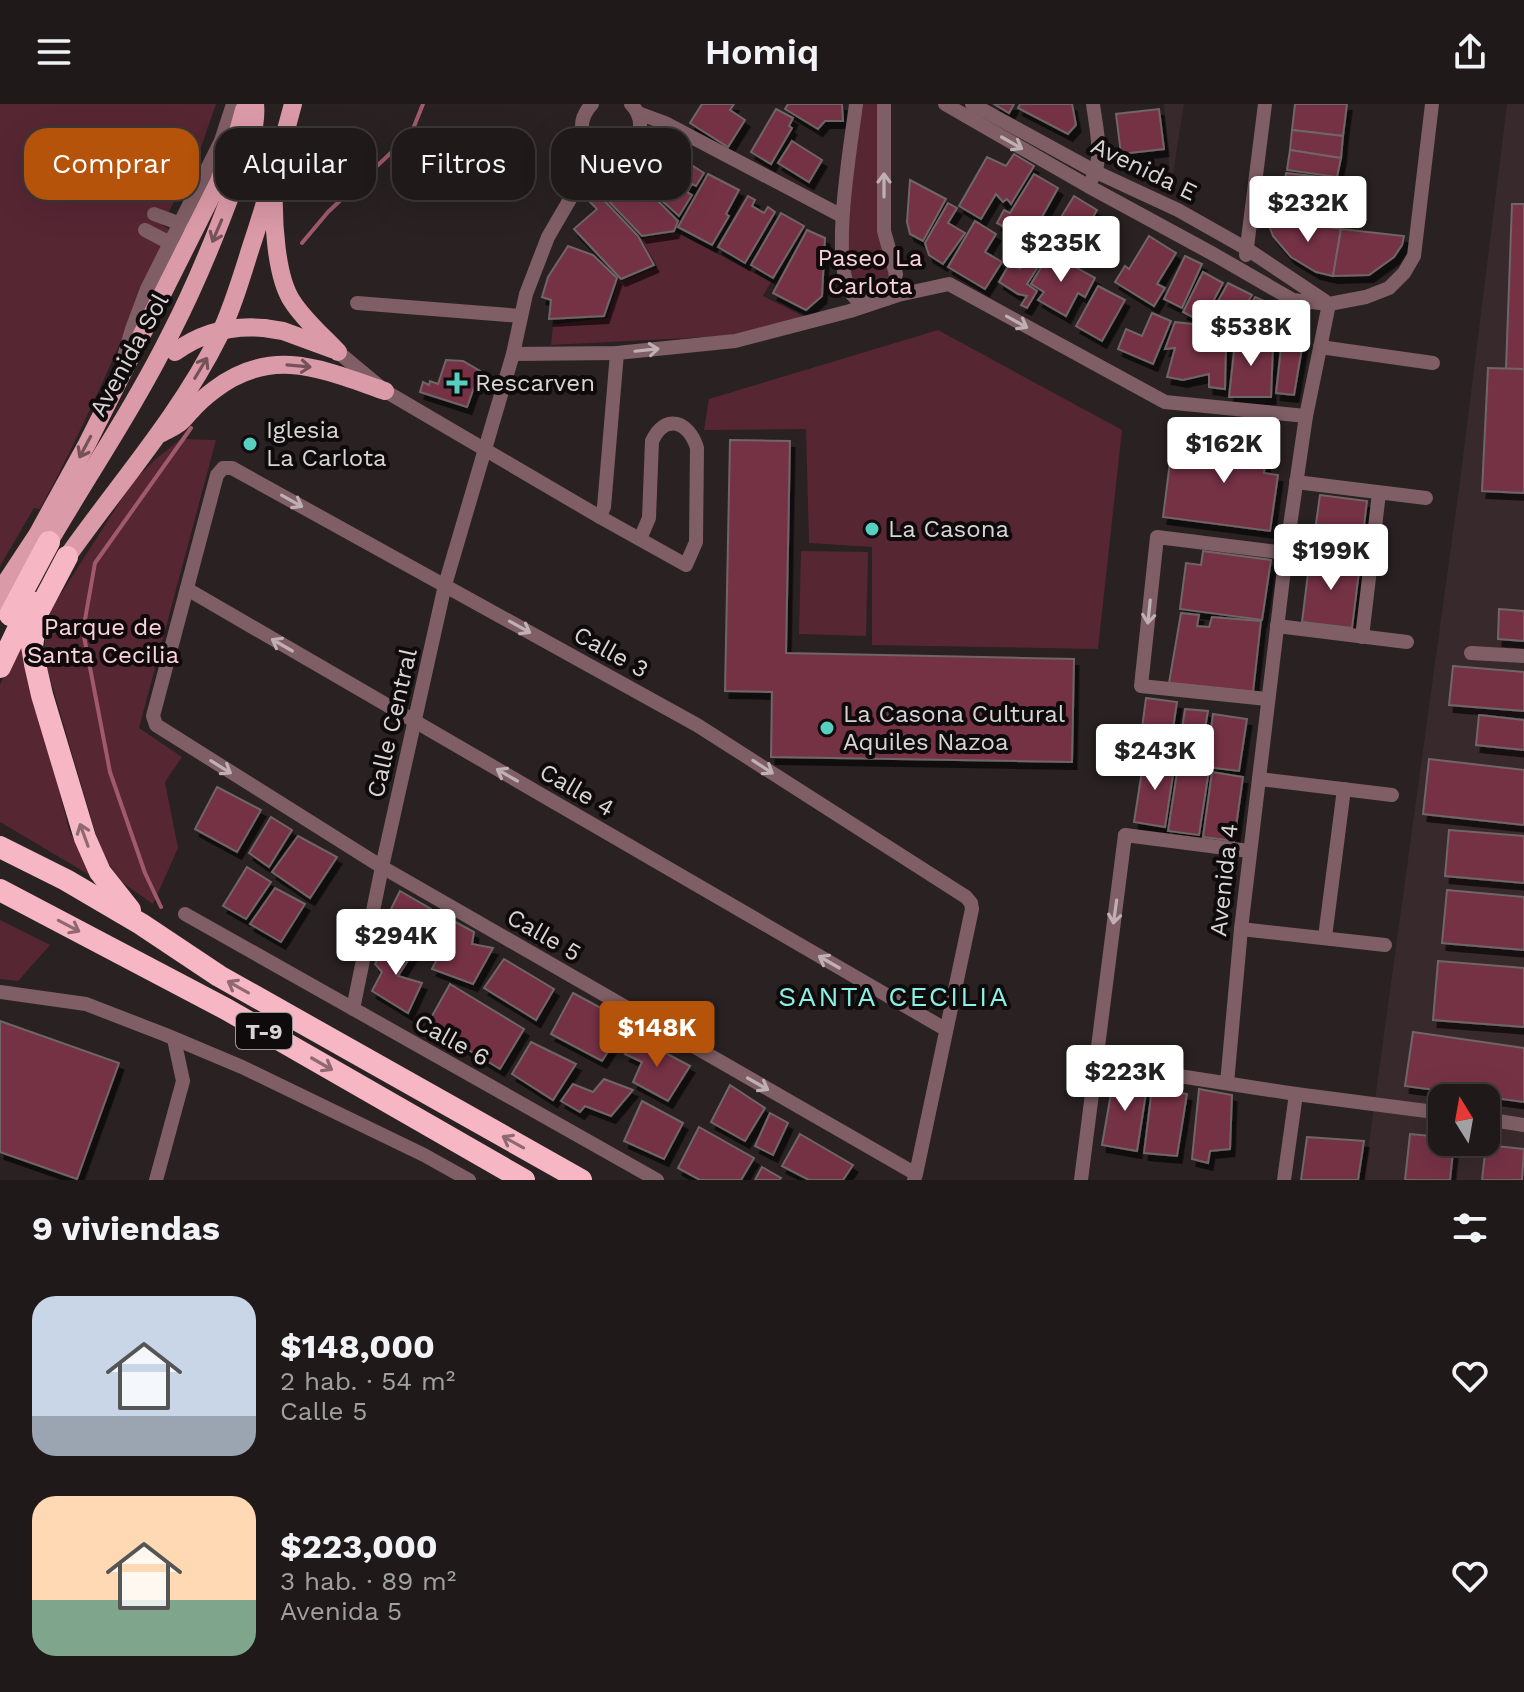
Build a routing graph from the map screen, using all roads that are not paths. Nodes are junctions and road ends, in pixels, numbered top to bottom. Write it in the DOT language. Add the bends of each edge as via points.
graph roads {
  1 [pos="233,104"];
  2 [pos="248,104"];
  3 [pos="255,104"];
  4 [pos="293,104"];
  5 [pos="592,104"];
  6 [pos="856,104"];
  7 [pos="884,104"];
  8 [pos="945,104"];
  9 [pos="972,104"];
  10 [pos="1093,104"];
  11 [pos="1265,104"];
  12 [pos="1432,104"];
  13 [pos="635,109"];
  14 [pos="287,128"];
  15 [pos="583,128"];
  16 [pos="1096,172"];
  17 [pos="1088,186"];
  18 [pos="266,200"];
  19 [pos="275,200"];
  20 [pos="570,200"];
  21 [pos="154,214"];
  22 [pos="842,216"];
  23 [pos="181,224"];
  24 [pos="145,230"];
  25 [pos="170,243"];
  26 [pos="1247,249"];
  27 [pos="1244,271"];
  28 [pos="886,299"];
  29 [pos="357,303"];
  30 [pos="1329,304"];
  31 [pos="521,316"];
  32 [pos="1320,347"];
  33 [pos="338,352"];
  34 [pos="617,353"];
  35 [pos="513,354"];
  36 [pos="1433,363"];
  37 [pos="148,377"];
  38 [pos="118,381"];
  39 [pos="385,391"];
  40 [pos="1306,416"];
  41 [pos="159,434"];
  42 [pos="484,449"];
  43 [pos="1296,482"];
  44 [pos="1379,493"];
  45 [pos="1426,498"];
  46 [pos="600,517"];
  47 [pos="640,539"];
  48 [pos="49,542"];
  49 [pos="1286,553"];
  50 [pos="67,557"];
  51 [pos="445,585"];
  52 [pos="187,589"];
  53 [pos="0,590"];
  54 [pos="0,607"];
  55 [pos="1277,626"];
  56 [pos="1362,637"];
  57 [pos="0,642"];
  58 [pos="1407,642"];
  59 [pos="1471,653"];
  60 [pos="1524,656"];
  61 [pos="0,667"];
  62 [pos="1267,699"];
  63 [pos="414,722"];
  64 [pos="1259,779"];
  65 [pos="1344,789"];
  66 [pos="1392,795"];
  67 [pos="0,847"];
  68 [pos="1249,851"];
  69 [pos="382,867"];
  70 [pos="0,890"];
  71 [pos="185,914"];
  72 [pos="141,924"];
  73 [pos="1241,929"];
  74 [pos="1325,937"];
  75 [pos="1385,945"];
  76 [pos="0,992"];
  77 [pos="353,1009"];
  78 [pos="945,1029"];
  79 [pos="174,1039"];
  80 [pos="1095,1063"];
  81 [pos="1227,1083"];
  82 [pos="1296,1094"];
  83 [pos="1428,1111"];
  84 [pos="1500,1121"];
  85 [pos="1524,1125"];
  86 [pos="915,1177"];
  87 [pos="156,1180"];
  88 [pos="469,1180"];
  89 [pos="524,1180"];
  90 [pos="581,1180"];
  91 [pos="657,1180"];
  92 [pos="1081,1180"];
  93 [pos="1284,1180"];
  1 -- 23 [label="street, Avenida Sol"];
  2 -- 38 [label="main road, Avenida Sol" via="219,181"];
  3 -- 37 [label="main road, Avenida Sol, one-way" via="251,136 222,220"];
  4 -- 14 [label="main road"];
  5 -- 15 [label="street"];
  6 -- 22 [label="street"];
  28 -- 7 [label="street, one-way" via="896,274 884,231"];
  8 -- 17 [label="street, Avenida E, one-way"];
  9 -- 16 [label="street, Avenida E"];
  10 -- 16 [label="street"];
  11 -- 26 [label="street"];
  12 -- 30 [label="street" via="1414,256 1389,288"];
  13 -- 22 [label="street"];
  16 -- 17 [label="street"];
  16 -- 26 [label="street, Avenida E"];
  17 -- 27 [label="street, Avenida E"];
  41 -- 18 [label="main road, one-way" via="219,337"];
  19 -- 33 [label="main road" via="287,292"];
  20 -- 31 [label="street, Calle Central" via="548,237"];
  21 -- 23 [label="street"];
  22 -- 28 [label="street" via="844,268 851,292 860,302"];
  23 -- 25 [label="street, Avenida Sol"];
  24 -- 25 [label="street"];
  25 -- 38 [label="street, Avenida Sol" via="135,320"];
  26 -- 27 [label="street"];
  26 -- 30 [label="street, Avenida E"];
  27 -- 30 [label="street, Avenida E" via="1293,300"];
  34 -- 28 [label="street, one-way" via="735,341"];
  28 -- 40 [label="street, one-way" via="949,284 1165,402"];
  29 -- 31 [label="street"];
  30 -- 32 [label="street, Avenida 4"];
  31 -- 35 [label="street, Calle Central"];
  32 -- 36 [label="street"];
  32 -- 40 [label="street, Avenida 4"];
  33 -- 37 [label="main road, bridge" via="283,331 221,330 175,352"];
  33 -- 39 [label="street"];
  34 -- 35 [label="street"];
  34 -- 46 [label="street"];
  35 -- 42 [label="street, Calle Central"];
  37 -- 48 [label="main road, Avenida Sol"];
  38 -- 53 [label="main road, Avenida Sol, one-way" via="37,535"];
  41 -- 39 [label="main road, one-way" via="180,423 215,389 274,365 318,368"];
  39 -- 42 [label="street"];
  40 -- 43 [label="street, Avenida 4"];
  41 -- 50 [label="main road"];
  42 -- 46 [label="street"];
  42 -- 51 [label="street, Calle Central"];
  43 -- 44 [label="street"];
  43 -- 49 [label="street, Avenida 4"];
  44 -- 45 [label="street"];
  44 -- 56 [label="street"];
  46 -- 47 [label="street"];
  47 -- 47 [label="street" via="686,565 696,542 697,448 684,426 663,426 652,441 649,518"];
  48 -- 54 [label="main road, Avenida Sol" via="37,549"];
  48 -- 57 [label="highway"];
  49 -- 55 [label="street, Avenida 4"];
  49 -- 62 [label="street, one-way" via="1157,537 1141,686"];
  50 -- 61 [label="highway" via="34,597"];
  72 -- 50 [label="highway, one-way" via="108,884 85,838 35,664 37,614"];
  52 -- 51 [label="street, Calle 3, one-way" via="223,468 232,468"];
  51 -- 63 [label="street, Calle Central"];
  51 -- 78 [label="street, Calle 3, one-way" via="697,725 966,897 972,909"];
  63 -- 52 [label="street, Calle 4, one-way"];
  52 -- 69 [label="street, Calle 5, one-way" via="153,716 156,725"];
  55 -- 56 [label="street"];
  55 -- 62 [label="street, Avenida 4"];
  56 -- 58 [label="street"];
  59 -- 60 [label="street"];
  62 -- 64 [label="street, Avenida 4"];
  63 -- 69 [label="street, Calle Central"];
  78 -- 63 [label="street, Calle 4, one-way"];
  64 -- 65 [label="street"];
  64 -- 68 [label="street, Avenida 4"];
  65 -- 66 [label="street"];
  65 -- 74 [label="street"];
  67 -- 72 [label="highway, T-9"];
  68 -- 73 [label="street, Avenida 4"];
  68 -- 80 [label="street, one-way" via="1125,835"];
  69 -- 77 [label="street, Calle Central"];
  69 -- 86 [label="street, Calle 5, one-way"];
  70 -- 89 [label="highway, T-9, one-way" via="226,1009"];
  71 -- 77 [label="street, Calle 6"];
  90 -- 72 [label="highway, T-9, one-way" via="219,976"];
  73 -- 74 [label="street"];
  73 -- 81 [label="street, Avenida 4"];
  74 -- 75 [label="street"];
  76 -- 79 [label="street" via="86,1004"];
  77 -- 91 [label="street, Calle 6"];
  78 -- 86 [label="street"];
  79 -- 87 [label="street" via="183,1081"];
  79 -- 88 [label="street"];
  80 -- 81 [label="street"];
  80 -- 92 [label="street"];
  81 -- 82 [label="street"];
  82 -- 83 [label="street"];
  82 -- 93 [label="street"];
  84 -- 85 [label="street"];
}
